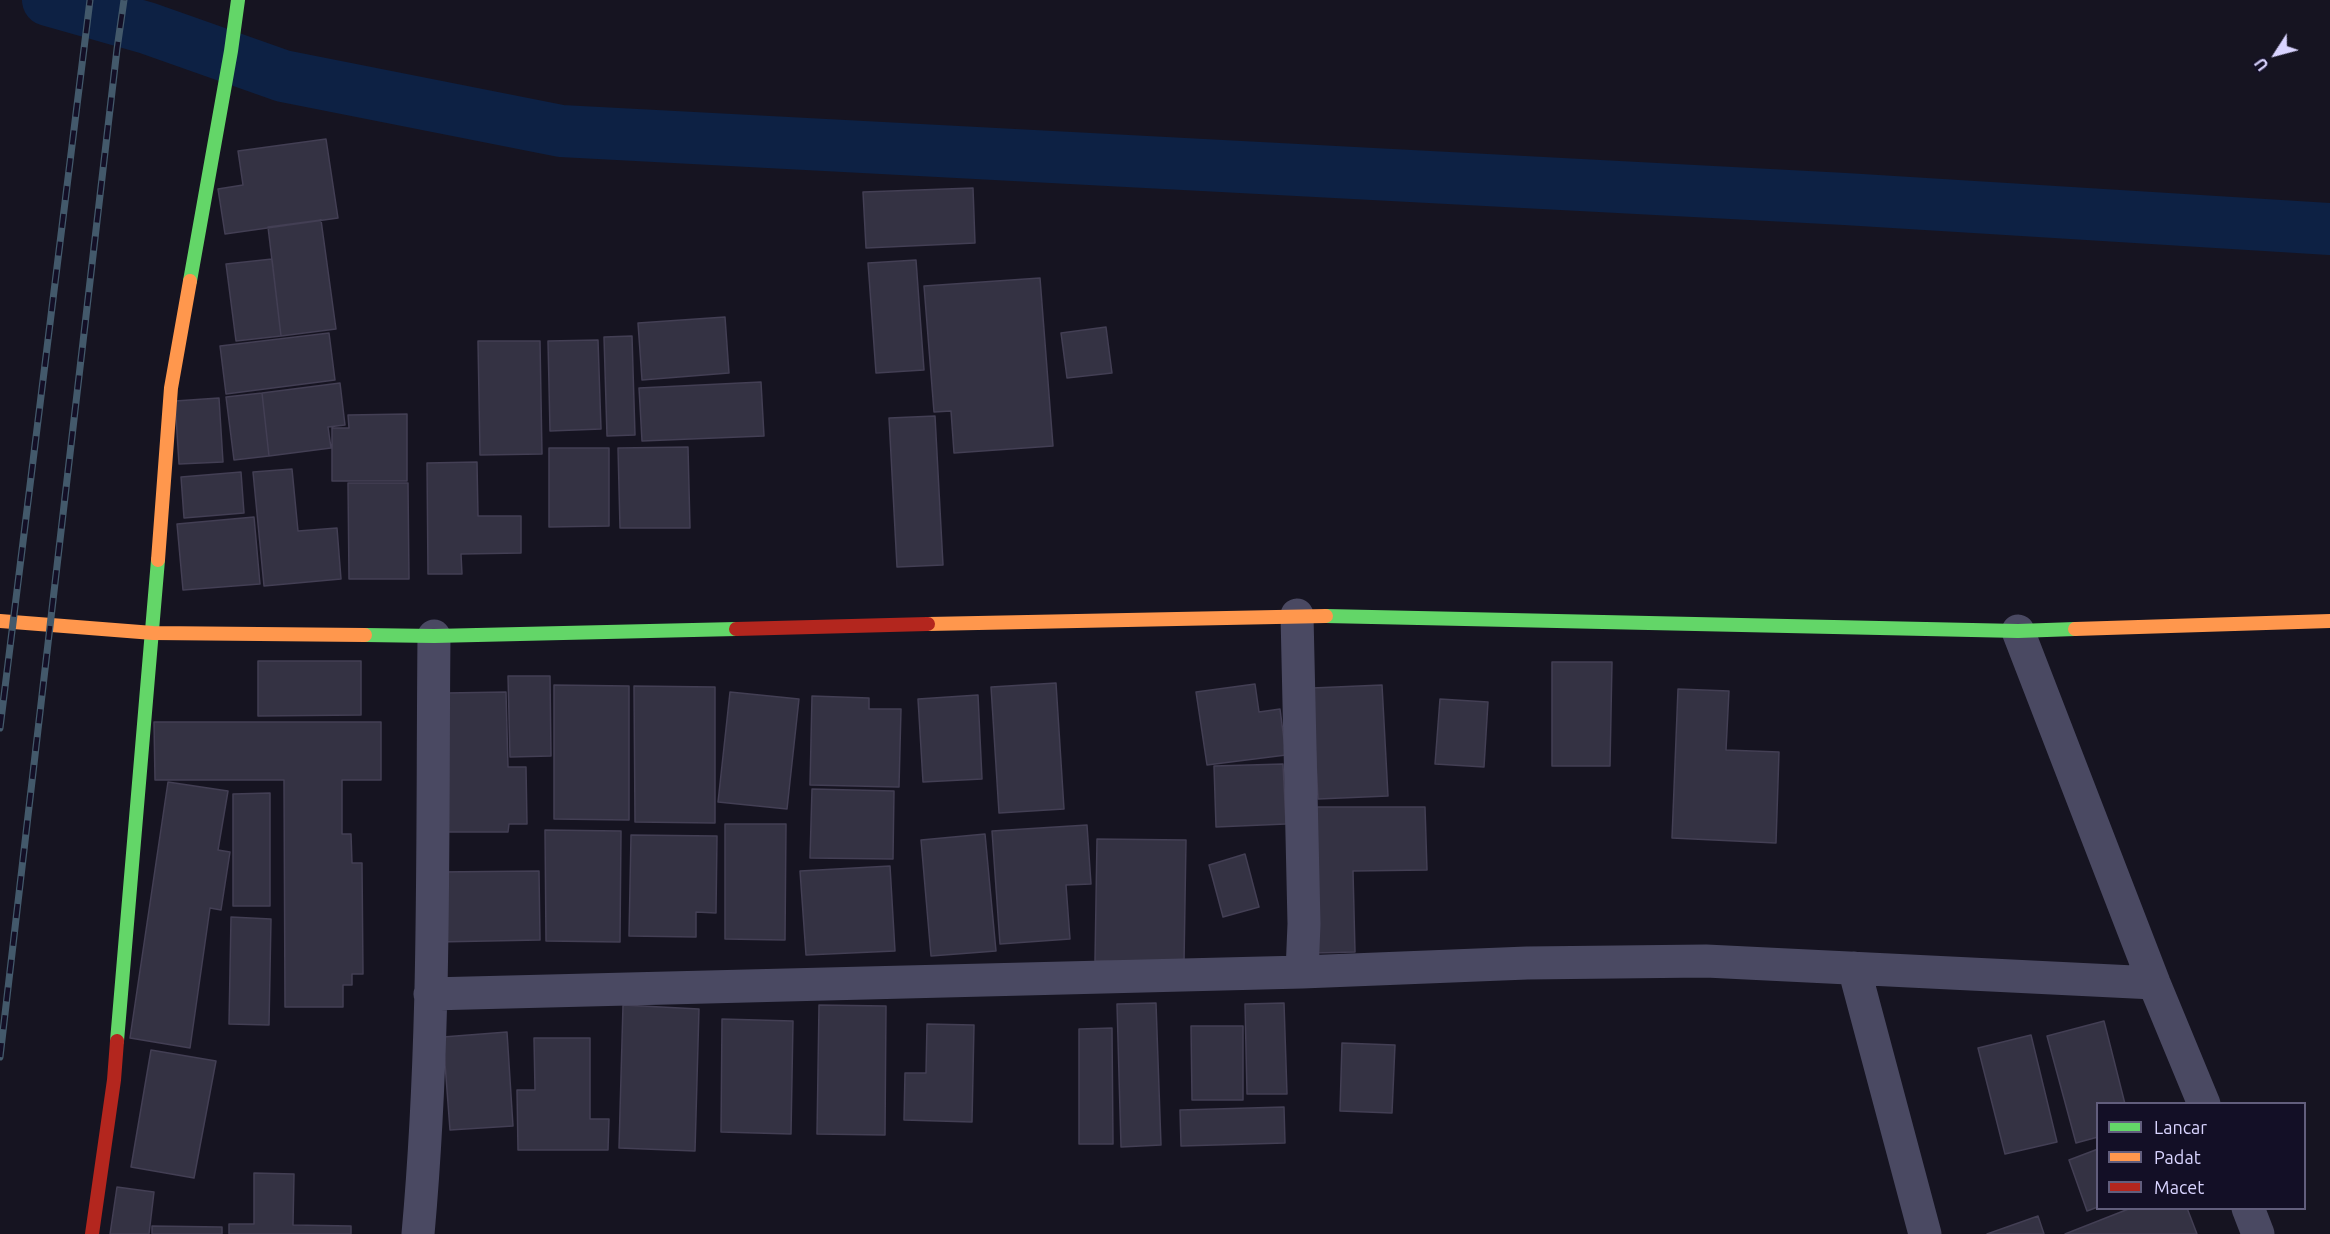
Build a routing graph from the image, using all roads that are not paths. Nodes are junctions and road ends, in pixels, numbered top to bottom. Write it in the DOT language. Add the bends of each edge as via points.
graph roads {
  1 [pos="238,0"];
  2 [pos="1297,615"];
  3 [pos="0,621"];
  4 [pos="2330,621"];
  5 [pos="2018,631"];
  6 [pos="153,633"];
  7 [pos="434,636"];
  8 [pos="1854,968"];
  9 [pos="1302,972"];
  10 [pos="2154,983"];
  11 [pos="430,994"];
  12 [pos="2203,1102"];
  13 [pos="2248,1210"];
  14 [pos="92,1234"];
  15 [pos="418,1234"];
  16 [pos="1924,1234"];
  17 [pos="2258,1234"];
  1 -- 6 [label="street" via="171,388"];
  2 -- 5 [label="street"];
  2 -- 7 [label="street"];
  2 -- 9 [label="street"];
  3 -- 6 [label="street"];
  4 -- 5 [label="street"];
  5 -- 10 [label="street"];
  6 -- 7 [label="street"];
  6 -- 14 [label="street" via="114,1080"];
  7 -- 11 [label="street"];
  8 -- 9 [label="street" via="1706,961"];
  8 -- 10 [label="street"];
  8 -- 16 [label="street"];
  9 -- 11 [label="street"];
  10 -- 12 [label="street"];
  11 -- 15 [label="street"];
  13 -- 17 [label="street"];
}
